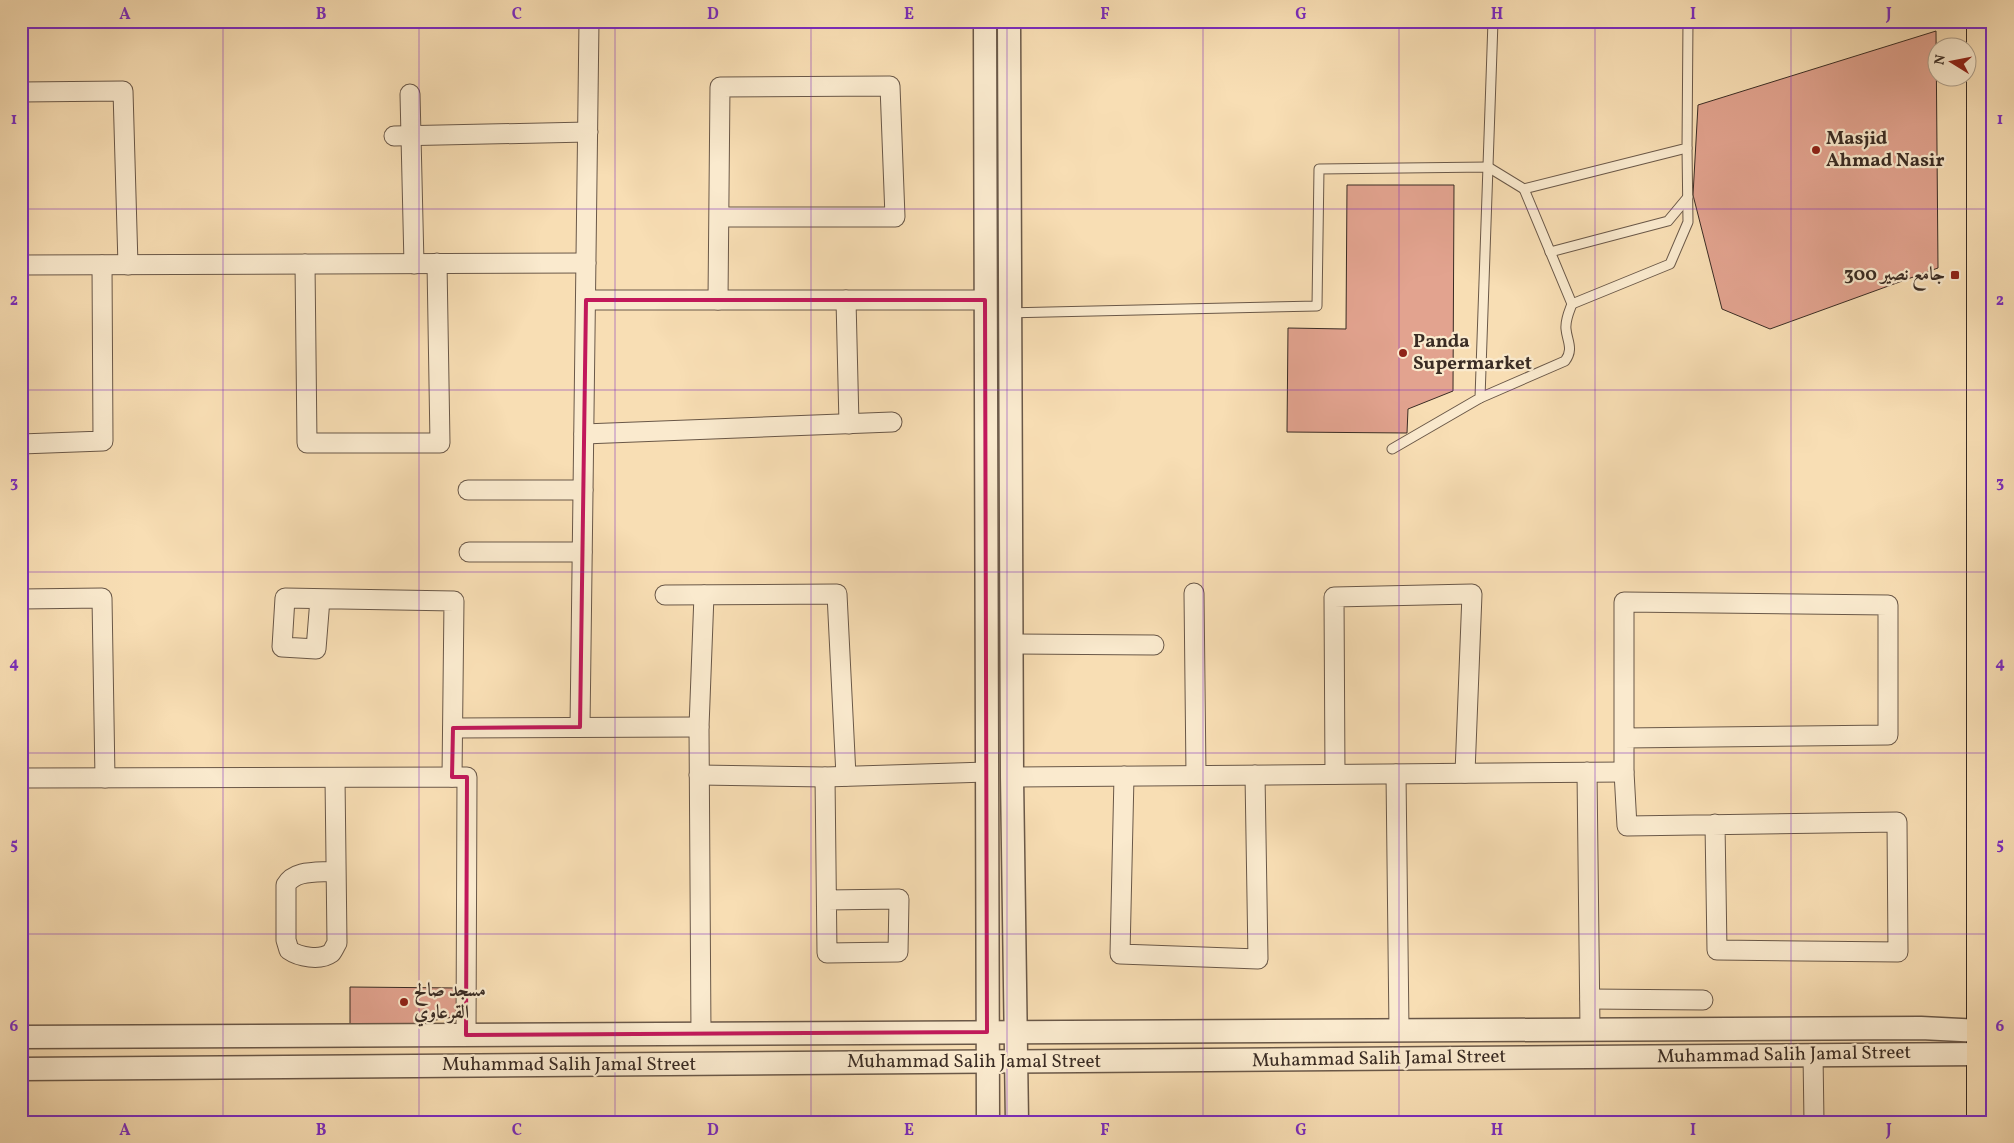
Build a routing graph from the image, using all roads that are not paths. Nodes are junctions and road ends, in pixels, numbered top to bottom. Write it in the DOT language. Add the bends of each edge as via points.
graph roads {
  1 [pos="589,21"];
  2 [pos="985,21"];
  3 [pos="1009,21"];
  4 [pos="1493,21"];
  5 [pos="1688,21"];
  6 [pos="1981,21"];
  7 [pos="21,92"];
  8 [pos="410,94"];
  9 [pos="588,132"];
  10 [pos="402,136"];
  11 [pos="1687,148"];
  12 [pos="1488,167"];
  13 [pos="1524,189"];
  14 [pos="1688,198"];
  15 [pos="719,217"];
  16 [pos="1550,252"];
  17 [pos="437,263"];
  18 [pos="586,263"];
  19 [pos="305,264"];
  20 [pos="414,264"];
  21 [pos="21,265"];
  22 [pos="102,265"];
  23 [pos="128,265"];
  24 [pos="586,300"];
  25 [pos="718,300"];
  26 [pos="846,300"];
  27 [pos="985,300"];
  28 [pos="1572,304"];
  29 [pos="1010,313"];
  30 [pos="1480,398"];
  31 [pos="892,422"];
  32 [pos="849,424"];
  33 [pos="584,434"];
  34 [pos="21,444"];
  35 [pos="1392,449"];
  36 [pos="468,490"];
  37 [pos="583,490"];
  38 [pos="469,552"];
  39 [pos="582,552"];
  40 [pos="1194,592"];
  41 [pos="704,594"];
  42 [pos="665,595"];
  43 [pos="320,598"];
  44 [pos="21,599"];
  45 [pos="1011,644"];
  46 [pos="1154,646"];
  47 [pos="699,727"];
  48 [pos="453,728"];
  49 [pos="580,728"];
  50 [pos="1624,738"];
  51 [pos="1987,741"];
  52 [pos="987,772"];
  53 [pos="1587,772"];
  54 [pos="1624,772"];
  55 [pos="1465,773"];
  56 [pos="1335,774"];
  57 [pos="1396,774"];
  58 [pos="699,775"];
  59 [pos="1196,775"];
  60 [pos="1255,775"];
  61 [pos="846,776"];
  62 [pos="1012,776"];
  63 [pos="1124,776"];
  64 [pos="452,777"];
  65 [pos="825,777"];
  66 [pos="21,778"];
  67 [pos="105,778"];
  68 [pos="335,778"];
  69 [pos="1715,824"];
  70 [pos="336,871"];
  71 [pos="827,900"];
  72 [pos="1590,1000"];
  73 [pos="1703,1000"];
  74 [pos="1590,1029"];
  75 [pos="1399,1030"];
  76 [pos="988,1032"];
  77 [pos="1015,1032"];
  78 [pos="701,1034"];
  79 [pos="466,1035"];
  80 [pos="21,1037"];
  81 [pos="1981,1043"];
  82 [pos="1813,1054"];
  83 [pos="988,1062"];
  84 [pos="1016,1062"];
  85 [pos="21,1068"];
  86 [pos="988,1122"];
  87 [pos="1017,1122"];
  88 [pos="1814,1122"];
  89 [pos="1981,1122"];
  1 -- 9 [label="street"];
  2 -- 27 [label="street"];
  3 -- 29 [label="street"];
  4 -- 12 [label="lane"];
  5 -- 11 [label="lane"];
  6 -- 51 [label="main road"];
  7 -- 23 [label="street" via="123,91"];
  8 -- 10 [label="street"];
  9 -- 10 [label="street"];
  9 -- 18 [label="street"];
  10 -- 20 [label="street"];
  11 -- 13 [label="lane"];
  11 -- 14 [label="lane"];
  12 -- 13 [label="lane"];
  12 -- 29 [label="lane" via="1319,168 1317,306"];
  12 -- 30 [label="lane"];
  13 -- 16 [label="lane"];
  14 -- 16 [label="lane" via="1668,221"];
  14 -- 28 [label="lane" via="1688,222 1670,264"];
  15 -- 15 [label="street" via="720,87 890,86 895,217"];
  15 -- 25 [label="street"];
  16 -- 28 [label="lane"];
  17 -- 18 [label="street"];
  17 -- 19 [label="street" via="440,443 307,442"];
  17 -- 20 [label="street"];
  18 -- 24 [label="street"];
  19 -- 20 [label="street"];
  19 -- 23 [label="street"];
  21 -- 22 [label="street"];
  22 -- 23 [label="street"];
  22 -- 34 [label="street" via="102,441"];
  24 -- 25 [label="street"];
  24 -- 33 [label="street"];
  25 -- 26 [label="street"];
  26 -- 27 [label="street"];
  26 -- 32 [label="street"];
  27 -- 52 [label="street"];
  28 -- 30 [label="lane" via="1566,328 1570,347 1565,361"];
  29 -- 45 [label="street"];
  30 -- 35 [label="lane"];
  31 -- 32 [label="street"];
  32 -- 33 [label="street"];
  33 -- 37 [label="street"];
  36 -- 37 [label="street"];
  37 -- 39 [label="street"];
  38 -- 39 [label="street"];
  39 -- 49 [label="street"];
  40 -- 59 [label="street"];
  41 -- 42 [label="street"];
  41 -- 47 [label="street"];
  41 -- 61 [label="street" via="837,594"];
  43 -- 48 [label="street" via="454,601"];
  44 -- 67 [label="street" via="102,598"];
  45 -- 46 [label="street"];
  45 -- 62 [label="street"];
  47 -- 49 [label="street"];
  47 -- 58 [label="street"];
  48 -- 49 [label="street"];
  48 -- 64 [label="street"];
  50 -- 50 [label="street" via="1888,735 1888,605 1624,602"];
  50 -- 54 [label="street"];
  51 -- 81 [label="main road"];
  52 -- 61 [label="street"];
  52 -- 76 [label="street"];
  53 -- 54 [label="street"];
  53 -- 55 [label="street"];
  53 -- 72 [label="street"];
  54 -- 69 [label="street" via="1627,826"];
  55 -- 56 [label="street" via="1472,594 1334,597"];
  55 -- 57 [label="street"];
  56 -- 57 [label="street"];
  56 -- 60 [label="street"];
  57 -- 75 [label="street"];
  58 -- 65 [label="street"];
  58 -- 78 [label="street"];
  59 -- 60 [label="street"];
  59 -- 63 [label="street"];
  60 -- 63 [label="street" via="1258,959 1120,954"];
  61 -- 65 [label="street"];
  62 -- 63 [label="street"];
  62 -- 77 [label="street"];
  64 -- 68 [label="street"];
  64 -- 79 [label="street" via="467,777"];
  65 -- 71 [label="street"];
  66 -- 67 [label="street"];
  67 -- 68 [label="street"];
  68 -- 70 [label="street"];
  69 -- 69 [label="street" via="1717,950 1898,952 1898,822"];
  70 -- 70 [label="street" via="296,875 289,879 286,886 286,940 289,950 297,956 324,957 337,943"];
  71 -- 71 [label="street" via="827,953 898,952 899,899"];
  72 -- 73 [label="street"];
  72 -- 74 [label="street"];
  74 -- 75 [label="street, Muhammad Salih Jamal Street"];
  74 -- 81 [label="street, Muhammad Salih Jamal Street" via="1920,1028"];
  75 -- 77 [label="street, Muhammad Salih Jamal Street"];
  76 -- 77 [label="street, Muhammad Salih Jamal Street"];
  76 -- 78 [label="street, Muhammad Salih Jamal Street"];
  76 -- 83 [label="street"];
  77 -- 84 [label="street"];
  78 -- 79 [label="street, Muhammad Salih Jamal Street"];
  79 -- 80 [label="street, Muhammad Salih Jamal Street"];
  81 -- 82 [label="street, Muhammad Salih Jamal Street" via="1928,1053"];
  81 -- 89 [label="main road"];
  82 -- 84 [label="street, Muhammad Salih Jamal Street"];
  82 -- 88 [label="street"];
  83 -- 84 [label="street, Muhammad Salih Jamal Street"];
  83 -- 85 [label="street, Muhammad Salih Jamal Street"];
  83 -- 86 [label="street"];
  84 -- 87 [label="street"];
}
